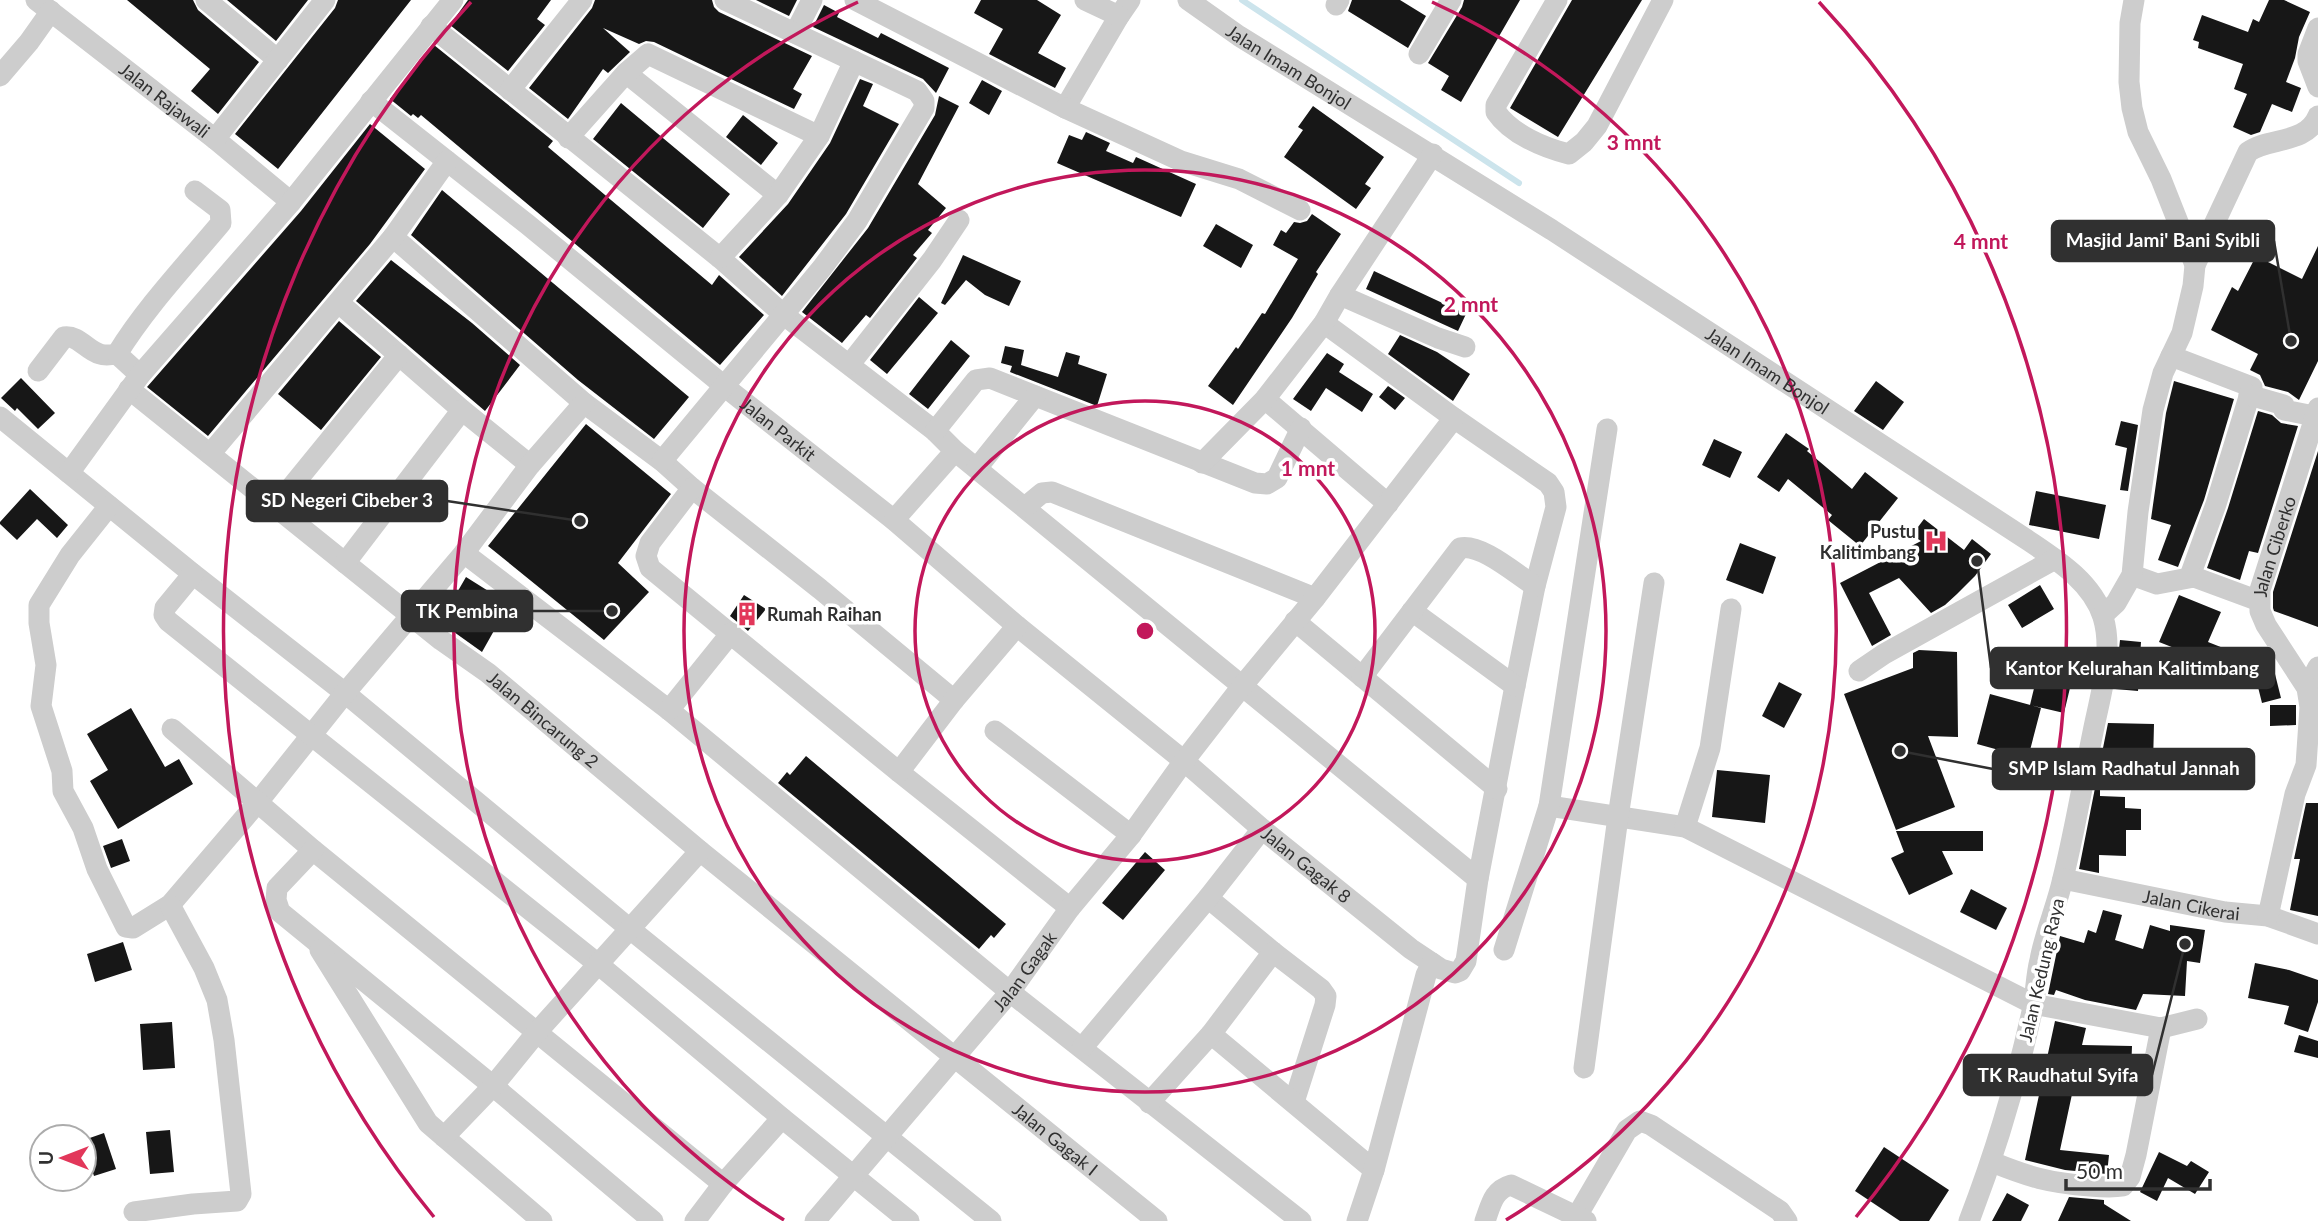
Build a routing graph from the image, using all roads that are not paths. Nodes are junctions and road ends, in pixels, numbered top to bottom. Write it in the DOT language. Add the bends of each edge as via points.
graph roads {
  1 [pos="206,0"];
  2 [pos="326,0"];
  3 [pos="453,0"];
  4 [pos="582,0"];
  5 [pos="725,0"];
  6 [pos="812,0"];
  7 [pos="855,0"];
  8 [pos="1085,0"];
  9 [pos="1188,0"];
  10 [pos="1451,0"];
  11 [pos="1557,0"];
  12 [pos="1663,0"];
  13 [pos="2134,0"];
  14 [pos="43,6"];
  15 [pos="1125,8"];
  16 [pos="431,26"];
  17 [pos="2318,29"];
  18 [pos="795,33"];
  19 [pos="1419,54"];
  20 [pos="278,60"];
  21 [pos="853,61"];
  22 [pos="626,73"];
  23 [pos="0,76"];
  24 [pos="2318,88"];
  25 [pos="510,90"];
  26 [pos="371,101"];
  27 [pos="1065,108"];
  28 [pos="2318,116"];
  29 [pos="819,136"];
  30 [pos="568,138"];
  31 [pos="215,139"];
  32 [pos="1433,154"];
  33 [pos="447,161"];
  34 [pos="195,191"];
  35 [pos="778,195"];
  36 [pos="291,201"];
  37 [pos="1300,210"];
  38 [pos="959,220"];
  39 [pos="393,237"];
  40 [pos="720,258"];
  41 [pos="2195,265"];
  42 [pos="172,281"];
  43 [pos="1340,295"];
  44 [pos="338,303"];
  45 [pos="199,304"];
  46 [pos="784,315"];
  47 [pos="1324,323"];
  48 [pos="1465,347"];
  49 [pos="117,354"];
  50 [pos="399,355"];
  51 [pos="2171,355"];
  52 [pos="850,364"];
  53 [pos="38,371"];
  54 [pos="135,382"];
  55 [pos="724,386"];
  56 [pos="2250,391"];
  57 [pos="1035,396"];
  58 [pos="1265,399"];
  59 [pos="584,403"];
  60 [pos="462,410"];
  61 [pos="2316,412"];
  62 [pos="0,417"];
  63 [pos="1454,418"];
  64 [pos="1301,428"];
  65 [pos="1607,429"];
  66 [pos="935,431"];
  67 [pos="955,450"];
  68 [pos="210,454"];
  69 [pos="662,461"];
  70 [pos="1202,463"];
  71 [pos="530,465"];
  72 [pos="977,468"];
  73 [pos="69,472"];
  74 [pos="692,488"];
  75 [pos="1388,504"];
  76 [pos="109,506"];
  77 [pos="276,506"];
  78 [pos="1025,507"];
  79 [pos="894,520"];
  80 [pos="464,553"];
  81 [pos="2055,559"];
  82 [pos="345,563"];
  83 [pos="193,574"];
  84 [pos="2190,576"];
  85 [pos="2131,577"];
  86 [pos="1654,583"];
  87 [pos="1535,586"];
  88 [pos="1315,597"];
  89 [pos="2259,601"];
  90 [pos="1731,609"];
  91 [pos="2109,609"];
  92 [pos="1412,611"];
  93 [pos="412,616"];
  94 [pos="1295,621"];
  95 [pos="1017,626"];
  96 [pos="731,633"];
  97 [pos="2318,667"];
  98 [pos="1859,671"];
  99 [pos="1362,677"];
  100 [pos="1243,685"];
  101 [pos="1515,686"];
  102 [pos="2307,688"];
  103 [pos="345,694"];
  104 [pos="954,699"];
  105 [pos="669,710"];
  106 [pos="172,729"];
  107 [pos="995,731"];
  108 [pos="312,736"];
  109 [pos="1184,761"];
  110 [pos="899,772"];
  111 [pos="1497,789"];
  112 [pos="258,802"];
  113 [pos="1549,806"];
  114 [pos="1618,817"];
  115 [pos="1685,827"];
  116 [pos="1262,829"];
  117 [pos="1131,835"];
  118 [pos="313,850"];
  119 [pos="700,851"];
  120 [pos="1478,879"];
  121 [pos="2063,879"];
  122 [pos="1208,898"];
  123 [pos="170,905"];
  124 [pos="1070,908"];
  125 [pos="2268,916"];
  126 [pos="630,929"];
  127 [pos="310,934"];
  128 [pos="2318,934"];
  129 [pos="1504,950"];
  130 [pos="1273,952"];
  131 [pos="1432,963"];
  132 [pos="598,964"];
  133 [pos="1010,992"];
  134 [pos="2033,1004"];
  135 [pos="2197,1019"];
  136 [pos="2161,1028"];
  137 [pos="537,1032"];
  138 [pos="1210,1034"];
  139 [pos="1082,1048"];
  140 [pos="953,1058"];
  141 [pos="1584,1068"];
  142 [pos="493,1086"];
  143 [pos="1149,1102"];
  144 [pos="1294,1102"];
  145 [pos="782,1118"];
  146 [pos="887,1135"];
  147 [pos="444,1137"];
  148 [pos="1992,1162"];
  149 [pos="1374,1170"];
  150 [pos="855,1175"];
  151 [pos="723,1184"];
  152 [pos="134,1212"];
  153 [pos="1582,1219"];
  154 [pos="542,1221"];
  155 [pos="653,1221"];
  156 [pos="695,1221"];
  157 [pos="815,1221"];
  158 [pos="909,1221"];
  159 [pos="991,1221"];
  160 [pos="1157,1221"];
  161 [pos="1301,1221"];
  162 [pos="1357,1221"];
  163 [pos="1485,1221"];
  164 [pos="1787,1221"];
  165 [pos="1969,1221"];
  1 -- 20 [label="street"];
  2 -- 20 [label="street"];
  3 -- 16 [label="street"];
  4 -- 25 [label="street"];
  5 -- 18 [label="street"];
  6 -- 18 [label="street"];
  7 -- 27 [label="street"];
  8 -- 15 [label="street"];
  9 -- 32 [label="street, Jalan Imam Bonjol"];
  10 -- 19 [label="street"];
  11 -- 12 [label="street" via="1496,112 1513,129 1569,154 1597,126"];
  13 -- 41 [label="street" via="2132,108"];
  14 -- 23 [label="street" via="29,42"];
  14 -- 31 [label="street, Jalan Rajawali"];
  15 -- 27 [label="street"];
  16 -- 25 [label="street"];
  16 -- 26 [label="street"];
  17 -- 24 [label="street" via="2308,61"];
  18 -- 21 [label="street"];
  20 -- 31 [label="street"];
  21 -- 29 [label="street"];
  21 -- 46 [label="street" via="917,90 924,108 857,221"];
  22 -- 29 [label="street" via="650,54"];
  22 -- 30 [label="street"];
  22 -- 35 [label="street"];
  25 -- 30 [label="street"];
  26 -- 33 [label="street, Jalan Parkit"];
  26 -- 36 [label="street"];
  27 -- 37 [label="street" via="1181,161 1239,179"];
  28 -- 41 [label="street" via="2315,123 2289,139 2248,152"];
  29 -- 35 [label="street"];
  30 -- 40 [label="street"];
  31 -- 36 [label="street, Jalan Rajawali"];
  32 -- 43 [label="street"];
  32 -- 81 [label="street, Jalan Imam Bonjol"];
  33 -- 39 [label="street"];
  33 -- 55 [label="street, Jalan Parkit"];
  34 -- 42 [label="street" via="220,210 221,223"];
  35 -- 40 [label="street"];
  36 -- 45 [label="street"];
  38 -- 52 [label="street"];
  39 -- 44 [label="street"];
  39 -- 59 [label="street"];
  40 -- 46 [label="street"];
  41 -- 51 [label="street" via="2182,332"];
  42 -- 45 [label="street"];
  42 -- 49 [label="street"];
  43 -- 47 [label="street"];
  43 -- 48 [label="street"];
  44 -- 50 [label="street"];
  44 -- 68 [label="street"];
  45 -- 54 [label="street"];
  46 -- 52 [label="street"];
  46 -- 55 [label="street"];
  47 -- 58 [label="street"];
  47 -- 63 [label="street"];
  49 -- 53 [label="street" via="96,353 71,336 64,337"];
  49 -- 54 [label="street, Jalan Bincarung 2"];
  50 -- 60 [label="street"];
  50 -- 77 [label="street"];
  51 -- 56 [label="street"];
  51 -- 85 [label="street" via="2153,410"];
  52 -- 66 [label="street"];
  54 -- 68 [label="street, Jalan Bincarung 2"];
  54 -- 73 [label="street"];
  55 -- 69 [label="street"];
  55 -- 79 [label="street, Jalan Parkit"];
  56 -- 61 [label="street" via="2284,405 2284,410"];
  56 -- 84 [label="street"];
  57 -- 66 [label="street" via="990,379 976,380"];
  57 -- 70 [label="street"];
  57 -- 72 [label="street"];
  58 -- 64 [label="street"];
  58 -- 70 [label="street"];
  59 -- 69 [label="street"];
  59 -- 71 [label="street"];
  60 -- 71 [label="street"];
  60 -- 82 [label="street"];
  61 -- 89 [label="street, Jalan Ciberko"];
  62 -- 73 [label="street"];
  63 -- 75 [label="street, Jalan Gagak"];
  63 -- 87 [label="street" via="1548,483 1553,492 1556,507"];
  64 -- 70 [label="street" via="1277,478 1267,484"];
  64 -- 75 [label="street"];
  65 -- 113 [label="street"];
  66 -- 67 [label="street"];
  67 -- 72 [label="street"];
  67 -- 79 [label="street"];
  68 -- 77 [label="street, Jalan Bincarung 2"];
  69 -- 74 [label="street"];
  71 -- 80 [label="street"];
  72 -- 78 [label="street"];
  73 -- 76 [label="street"];
  74 -- 96 [label="street" via="650,543 647,562"];
  74 -- 104 [label="street"];
  75 -- 88 [label="street, Jalan Gagak"];
  76 -- 83 [label="street"];
  76 -- 123 [label="street" via="41,598 39,623 46,665 41,706 62,771 63,791 124,925 133,928"];
  77 -- 82 [label="street, Jalan Bincarung 2"];
  78 -- 88 [label="street" via="1042,493 1052,492"];
  78 -- 100 [label="street"];
  79 -- 95 [label="street, Jalan Parkit"];
  80 -- 93 [label="street"];
  80 -- 105 [label="street"];
  81 -- 91 [label="street, Jalan Imam Bonjol"];
  81 -- 98 [label="street"];
  82 -- 93 [label="street, Jalan Bincarung 2"];
  83 -- 103 [label="street"];
  83 -- 108 [label="street" via="164,615"];
  84 -- 85 [label="street" via="2157,584"];
  84 -- 89 [label="street"];
  85 -- 91 [label="street"];
  86 -- 114 [label="street"];
  87 -- 92 [label="street" via="1480,550 1460,548"];
  87 -- 101 [label="street"];
  88 -- 94 [label="street, Jalan Gagak"];
  89 -- 102 [label="street, Jalan Ciberko" via="2270,633"];
  90 -- 115 [label="street" via="1710,748"];
  91 -- 121 [label="street, Jalan Imam Bonjol" via="2106,664"];
  92 -- 99 [label="street"];
  92 -- 101 [label="street"];
  93 -- 103 [label="street"];
  93 -- 119 [label="street, Jalan Bincarung 2" via="488,673"];
  94 -- 99 [label="street"];
  94 -- 100 [label="street, Jalan Gagak"];
  95 -- 104 [label="street"];
  95 -- 109 [label="street, Jalan Parkit"];
  96 -- 105 [label="street"];
  96 -- 110 [label="street"];
  97 -- 102 [label="street"];
  99 -- 111 [label="street"];
  100 -- 109 [label="street, Jalan Gagak"];
  100 -- 120 [label="street"];
  101 -- 111 [label="street"];
  102 -- 125 [label="street, Jalan Ciberko" via="2310,724 2305,765"];
  103 -- 108 [label="street"];
  103 -- 126 [label="street"];
  104 -- 110 [label="street"];
  105 -- 133 [label="street"];
  106 -- 112 [label="street"];
  107 -- 117 [label="street"];
  108 -- 112 [label="street"];
  108 -- 132 [label="street"];
  109 -- 116 [label="street, Jalan Gagak 8"];
  109 -- 117 [label="street, Jalan Gagak"];
  110 -- 124 [label="street"];
  111 -- 120 [label="street"];
  112 -- 118 [label="street"];
  112 -- 123 [label="street"];
  113 -- 114 [label="street"];
  113 -- 129 [label="street"];
  114 -- 115 [label="street"];
  114 -- 141 [label="street"];
  115 -- 134 [label="street"];
  116 -- 122 [label="street"];
  116 -- 131 [label="street, Jalan Gagak 8"];
  117 -- 124 [label="street, Jalan Gagak"];
  118 -- 127 [label="street" via="277,888 276,900 280,912"];
  118 -- 137 [label="street"];
  119 -- 126 [label="street"];
  119 -- 140 [label="street, Jalan Bincarung 2"];
  120 -- 131 [label="street" via="1464,966 1449,973"];
  121 -- 125 [label="street, Jalan Cikerai"];
  121 -- 134 [label="street, Jalan Kedung Raya"];
  122 -- 130 [label="street"];
  122 -- 139 [label="street"];
  123 -- 152 [label="street" via="216,1000 241,1194 237,1201"];
  124 -- 133 [label="street, Jalan Gagak"];
  125 -- 128 [label="street, Jalan Cikerai"];
  126 -- 132 [label="street"];
  126 -- 146 [label="street"];
  127 -- 142 [label="street"];
  127 -- 147 [label="street" via="428,1123"];
  130 -- 138 [label="street"];
  130 -- 144 [label="street" via="1326,996"];
  131 -- 149 [label="street"];
  132 -- 137 [label="street"];
  132 -- 145 [label="street"];
  133 -- 139 [label="street"];
  133 -- 140 [label="street, Jalan Gagak"];
  134 -- 136 [label="street"];
  134 -- 148 [label="street, Jalan Kedung Raya"];
  135 -- 136 [label="street"];
  136 -- 148 [label="street" via="2136,1155 2123,1186 2061,1184"];
  137 -- 142 [label="street"];
  137 -- 151 [label="street"];
  138 -- 143 [label="street"];
  138 -- 144 [label="street"];
  139 -- 143 [label="street"];
  140 -- 146 [label="street, Jalan Gagak"];
  140 -- 160 [label="street, Jalan Gagak I"];
  142 -- 147 [label="street"];
  142 -- 155 [label="street"];
  143 -- 161 [label="street"];
  144 -- 149 [label="street"];
  145 -- 150 [label="street"];
  145 -- 151 [label="street"];
  146 -- 150 [label="street, Jalan Gagak"];
  146 -- 159 [label="street"];
  147 -- 154 [label="street"];
  148 -- 165 [label="street, Jalan Kedung Raya"];
  149 -- 162 [label="street"];
  150 -- 157 [label="street, Jalan Gagak"];
  150 -- 158 [label="street"];
  151 -- 156 [label="street"];
  153 -- 163 [label="street" via="1511,1185 1495,1194"];
  153 -- 164 [label="street" via="1627,1130 1640,1121 1780,1211"];
}
